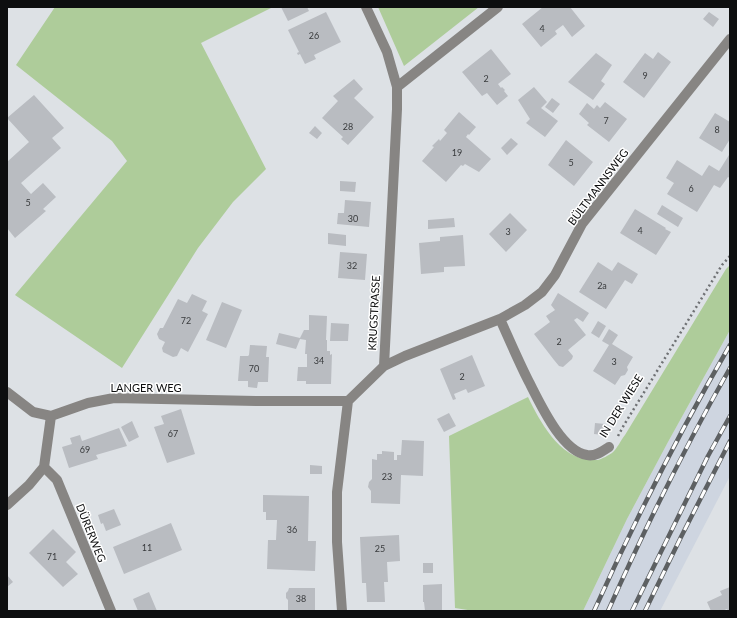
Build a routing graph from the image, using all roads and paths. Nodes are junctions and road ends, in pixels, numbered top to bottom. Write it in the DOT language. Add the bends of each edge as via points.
graph roads {
  1 [pos="366,7"];
  2 [pos="498,7"];
  3 [pos="730,39"];
  4 [pos="397,87"];
  5 [pos="730,256"];
  6 [pos="500,319"];
  7 [pos="384,366"];
  8 [pos="7,392"];
  9 [pos="348,402"];
  10 [pos="52,416"];
  11 [pos="609,447"];
  12 [pos="44,467"];
  13 [pos="7,505"];
  14 [pos="111,611"];
  15 [pos="342,611"];
  1 -- 4 [label="street, KRUGSTRASSE" via="387,52"];
  2 -- 4 [label="street"];
  3 -- 6 [label="street, BÜLTMANNSWEG" via="582,224 555,275 542,292"];
  4 -- 7 [label="street, KRUGSTRASSE"];
  5 -- 11 [label="path, IN DER WIESE" via="616,440"];
  6 -- 7 [label="street, BÜLTMANNSWEG"];
  6 -- 11 [label="street, IN DER WIESE" via="543,409 565,441 576,451 587,456"];
  7 -- 9 [label="street, KRUGSTRASSE"];
  8 -- 10 [label="street" via="33,412"];
  9 -- 10 [label="street, LANGER WEG" via="114,398 88,403"];
  9 -- 15 [label="street" via="337,492 337,542"];
  10 -- 12 [label="street"];
  12 -- 13 [label="street"];
  12 -- 14 [label="street, DÜRERWEG" via="57,480"];
}
